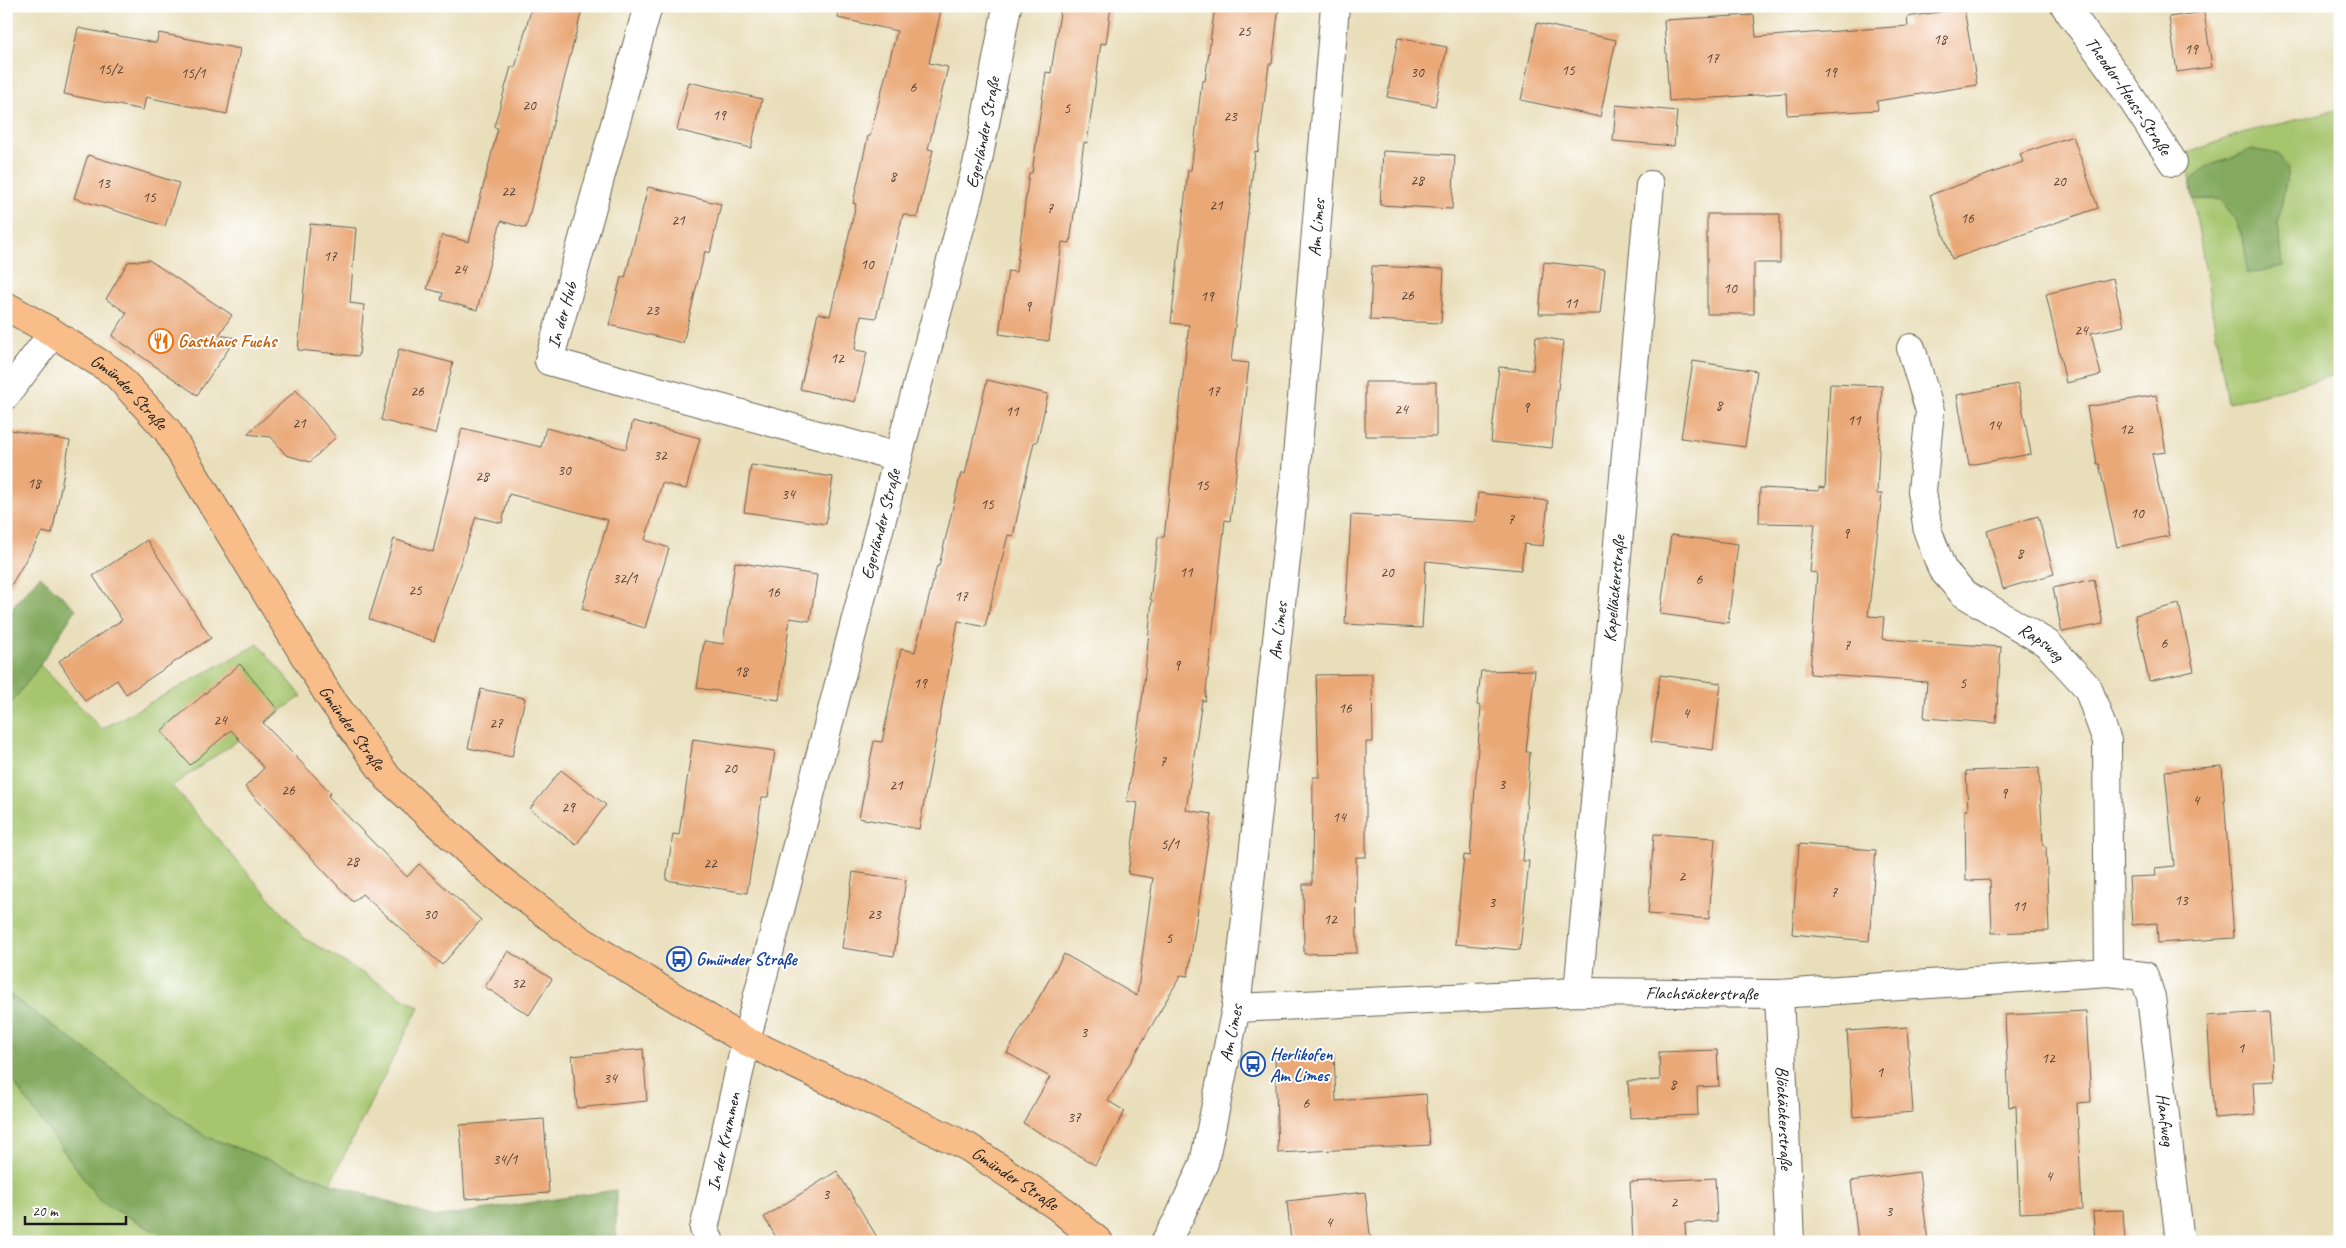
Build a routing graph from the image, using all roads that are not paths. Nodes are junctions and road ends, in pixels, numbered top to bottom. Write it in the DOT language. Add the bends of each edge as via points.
graph roads {
  1 [pos="648,6"];
  2 [pos="1007,6"];
  3 [pos="1335,6"];
  4 [pos="2065,6"];
  5 [pos="2173,162"];
  6 [pos="1650,185"];
  7 [pos="6,306"];
  8 [pos="53,333"];
  9 [pos="1911,348"];
  10 [pos="6,395"];
  11 [pos="898,457"];
  12 [pos="2109,972"];
  13 [pos="1578,992"];
  14 [pos="1780,994"];
  15 [pos="2151,997"];
  16 [pos="1236,1008"];
  17 [pos="746,1040"];
  18 [pos="710,1242"];
  19 [pos="1099,1242"];
  20 [pos="1165,1242"];
  21 [pos="1790,1242"];
  22 [pos="2180,1242"];
  1 -- 11 [label="street, In der Hub" via="549,361"];
  2 -- 11 [label="street, Egerländer Straße" via="978,161"];
  3 -- 16 [label="street, Am Limes" via="1296,469"];
  4 -- 5 [label="street, Theodor-Heuss-Straße" via="2120,81"];
  6 -- 13 [label="street, Kapelläckerstraße"];
  7 -- 8 [label="main road, Gmünder Straße"];
  8 -- 10 [label="street"];
  8 -- 17 [label="main road, Gmünder Straße" via="115,374 167,430 329,696 388,778 489,872 579,939"];
  9 -- 12 [label="street, Rapsweg" via="1930,411 1922,492 1928,532 1942,569 1963,593 2048,644 2088,688 2107,740"];
  11 -- 17 [label="street, Egerländer Straße"];
  12 -- 14 [label="street, Flachsäckerstraße"];
  12 -- 15 [label="street, Flachsäckerstraße" via="2144,976"];
  13 -- 14 [label="street, Flachsäckerstraße"];
  13 -- 16 [label="street, Flachsäckerstraße"];
  14 -- 21 [label="street, Blöckäckerstraße"];
  15 -- 22 [label="street, Hanfweg"];
  16 -- 20 [label="street, Am Limes" via="1204,1163"];
  17 -- 18 [label="street, In der Krummen" via="704,1229"];
  17 -- 19 [label="main road, Gmünder Straße" via="968,1147 1058,1208"];
}
